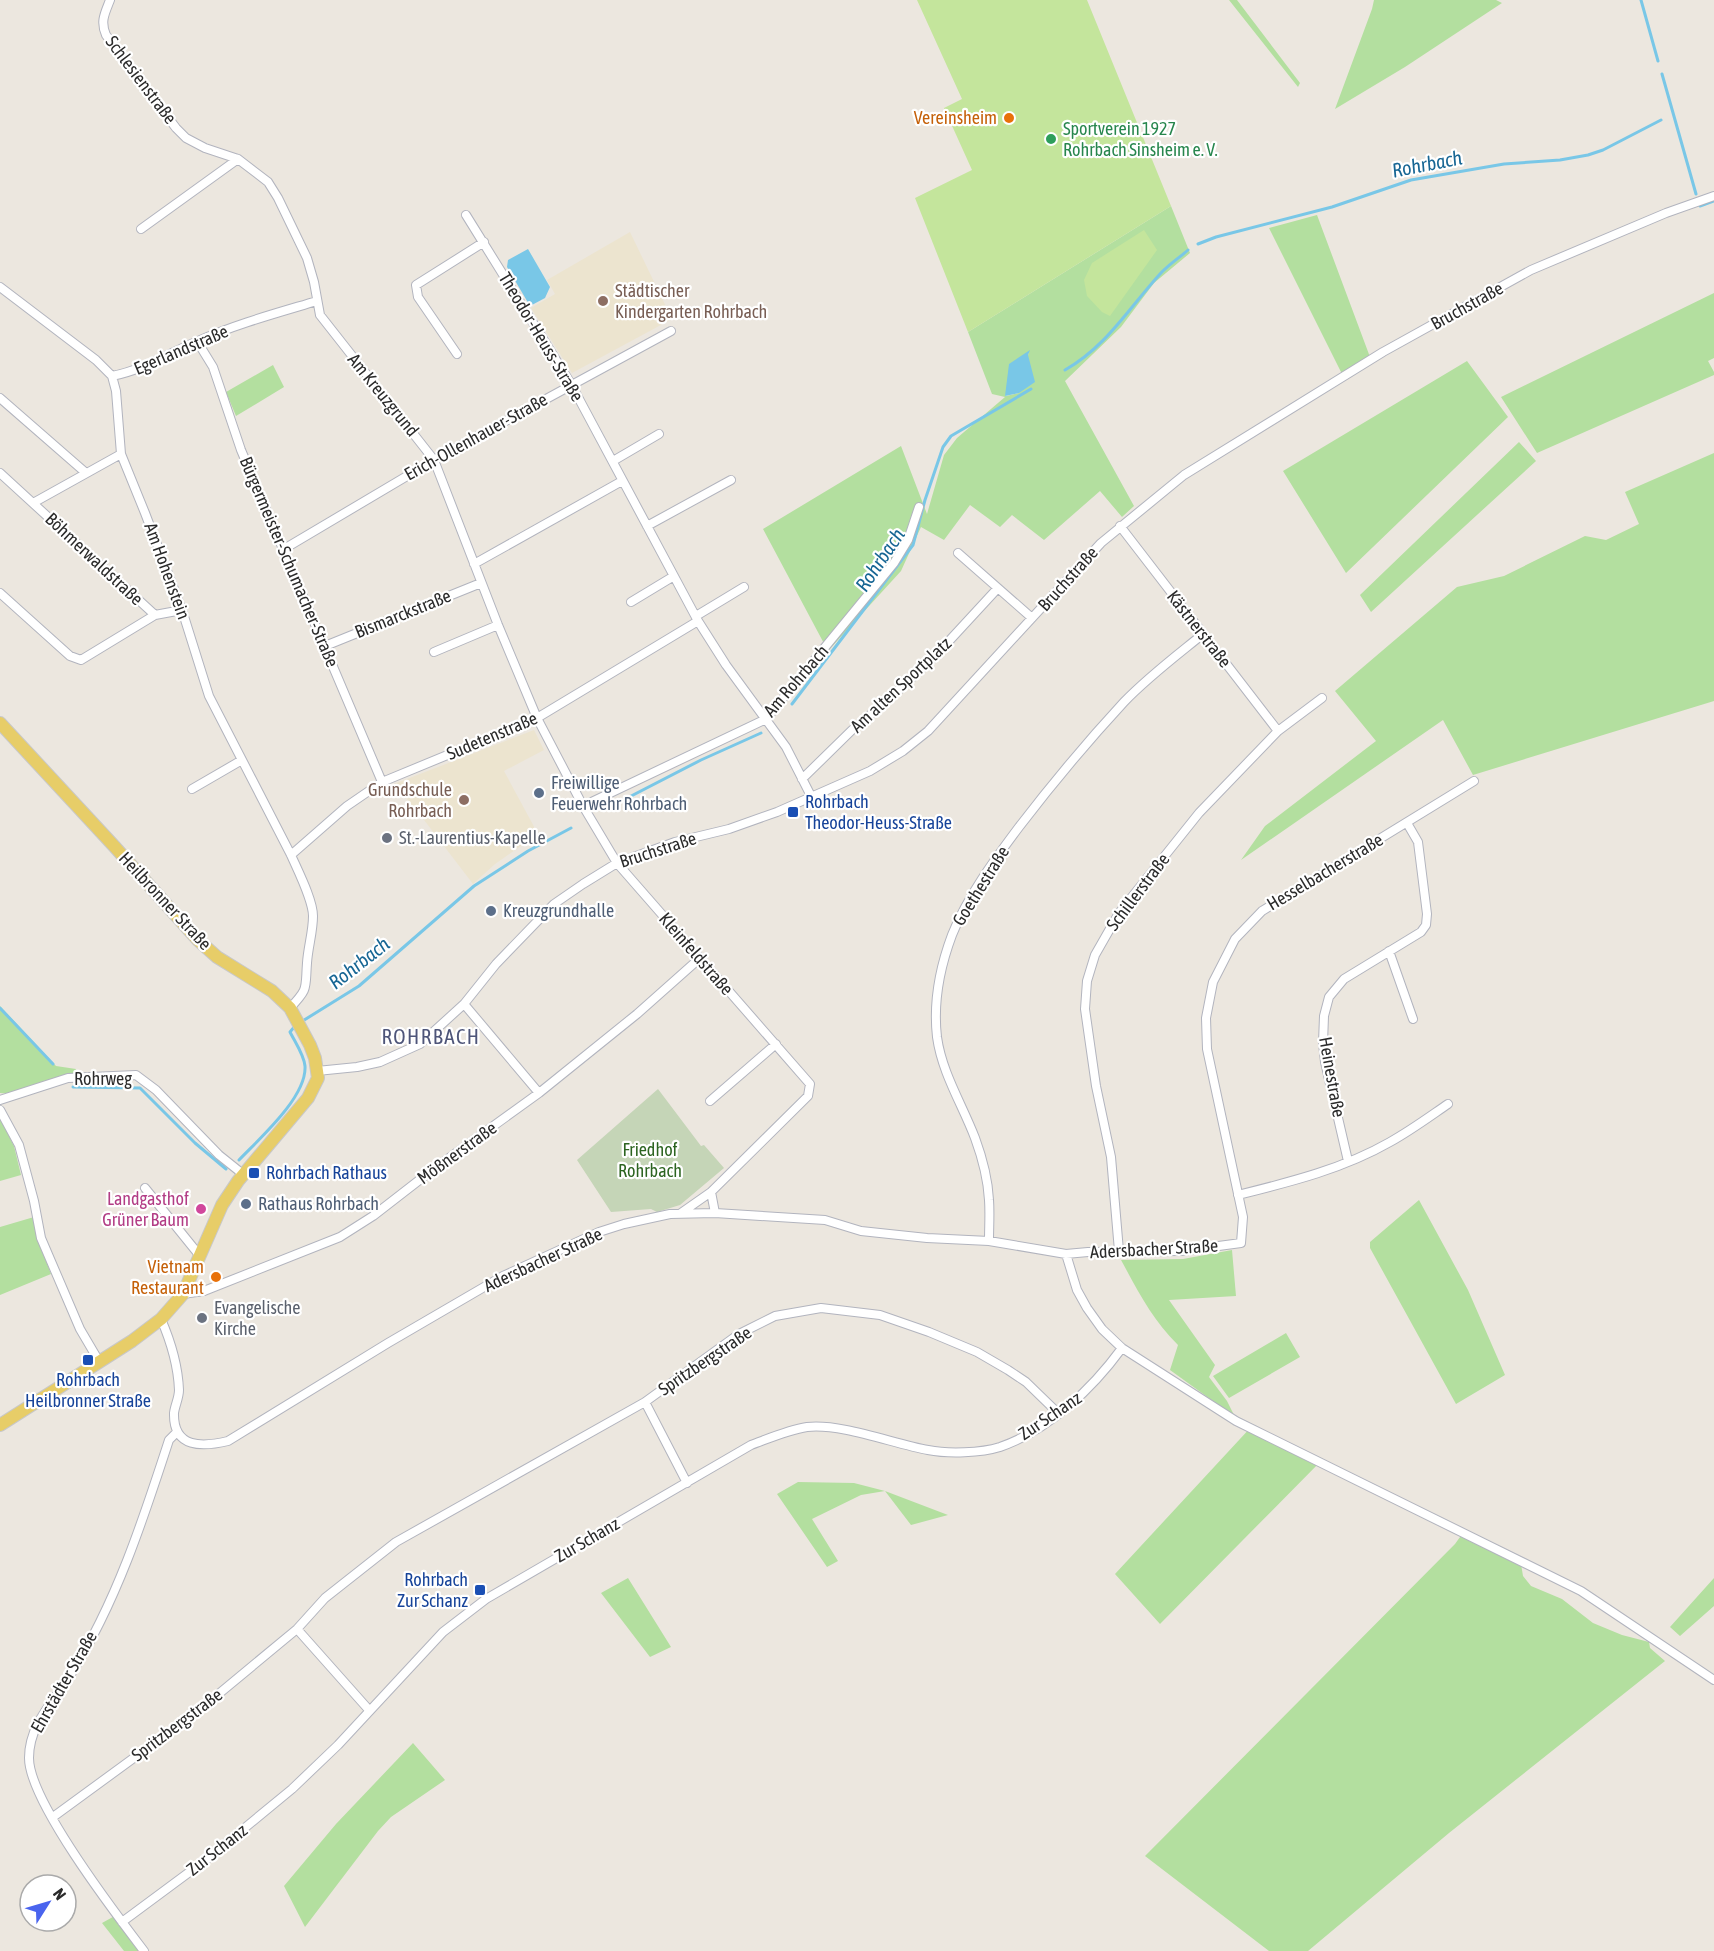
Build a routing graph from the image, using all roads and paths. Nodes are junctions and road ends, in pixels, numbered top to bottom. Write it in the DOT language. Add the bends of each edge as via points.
graph roads {
  1 [pos="110,0"];
  2 [pos="238,159"];
  3 [pos="1714,196"];
  4 [pos="466,215"];
  5 [pos="141,229"];
  6 [pos="484,242"];
  7 [pos="0,286"];
  8 [pos="317,301"];
  9 [pos="671,330"];
  10 [pos="197,341"];
  11 [pos="457,354"];
  12 [pos="112,376"];
  13 [pos="571,384"];
  14 [pos="0,398"];
  15 [pos="658,434"];
  16 [pos="121,454"];
  17 [pos="434,460"];
  18 [pos="613,461"];
  19 [pos="0,473"];
  20 [pos="86,473"];
  21 [pos="732,480"];
  22 [pos="622,481"];
  23 [pos="33,503"];
  24 [pos="919,507"];
  25 [pos="646,526"];
  26 [pos="1120,526"];
  27 [pos="284,549"];
  28 [pos="958,553"];
  29 [pos="474,564"];
  30 [pos="674,576"];
  31 [pos="481,583"];
  32 [pos="744,587"];
  33 [pos="997,589"];
  34 [pos="0,593"];
  35 [pos="631,602"];
  36 [pos="182,610"];
  37 [pos="155,615"];
  38 [pos="1032,618"];
  39 [pos="697,619"];
  40 [pos="498,625"];
  41 [pos="1203,634"];
  42 [pos="325,646"];
  43 [pos="434,652"];
  44 [pos="1322,699"];
  45 [pos="537,718"];
  46 [pos="766,719"];
  47 [pos="0,723"];
  48 [pos="1278,731"];
  49 [pos="242,760"];
  50 [pos="802,779"];
  51 [pos="1474,781"];
  52 [pos="382,782"];
  53 [pos="192,789"];
  54 [pos="811,796"];
  55 [pos="583,806"];
  56 [pos="1407,823"];
  57 [pos="291,855"];
  58 [pos="617,863"];
  59 [pos="1389,951"];
  60 [pos="700,958"];
  61 [pos="464,1004"];
  62 [pos="293,1013"];
  63 [pos="1413,1019"];
  64 [pos="776,1044"];
  65 [pos="317,1071"];
  66 [pos="539,1093"];
  67 [pos="0,1100"];
  68 [pos="710,1101"];
  69 [pos="1448,1104"];
  70 [pos="0,1110"];
  71 [pos="1348,1161"];
  72 [pos="244,1175"];
  73 [pos="145,1188"];
  74 [pos="711,1192"];
  75 [pos="1238,1195"];
  76 [pos="715,1213"];
  77 [pos="681,1214"];
  78 [pos="989,1241"];
  79 [pos="1241,1243"];
  80 [pos="1119,1251"];
  81 [pos="1066,1254"];
  82 [pos="200,1256"];
  83 [pos="183,1294"];
  84 [pos="161,1319"];
  85 [pos="1122,1348"];
  86 [pos="100,1363"];
  87 [pos="645,1402"];
  88 [pos="1059,1414"];
  89 [pos="0,1425"];
  90 [pos="177,1432"];
  91 [pos="687,1483"];
  92 [pos="297,1629"];
  93 [pos="1714,1680"];
  94 [pos="369,1710"];
  95 [pos="53,1817"];
  96 [pos="122,1922"];
  97 [pos="144,1951"];
  1 -- 2 [label="street, Schlesienstraße" via="102,20 106,34 168,119 186,138"];
  2 -- 5 [label="street"];
  2 -- 8 [label="street, Schlesienstraße" via="268,182 278,198 307,258"];
  3 -- 26 [label="street, Bruchstraße" via="1531,270 1392,347 1184,475"];
  4 -- 6 [label="street, Theodor-Heuss-Straße"];
  6 -- 11 [label="street" via="416,285 418,297"];
  6 -- 13 [label="street, Theodor-Heuss-Straße"];
  7 -- 12 [label="street, Egerlandstraße"];
  8 -- 10 [label="street, Egerlandstraße"];
  8 -- 17 [label="street, Am Kreuzgrund" via="320,315"];
  9 -- 13 [label="street, Erich-Ollenhauer-Straße"];
  10 -- 12 [label="street, Egerlandstraße" via="130,373"];
  10 -- 27 [label="street, Bürgermeister-Schumacher-Straße" via="213,367 241,450"];
  12 -- 16 [label="street, Am Hohenstein"];
  13 -- 17 [label="street, Erich-Ollenhauer-Straße"];
  13 -- 18 [label="street, Theodor-Heuss-Straße"];
  14 -- 20 [label="street"];
  15 -- 18 [label="street"];
  16 -- 20 [label="street, Böhmerwaldstraße"];
  16 -- 36 [label="street, Am Hohenstein"];
  17 -- 27 [label="street, Erich-Ollenhauer-Straße"];
  17 -- 29 [label="street, Am Kreuzgrund"];
  18 -- 22 [label="street, Theodor-Heuss-Straße"];
  19 -- 23 [label="street, Böhmerwaldstraße"];
  20 -- 23 [label="street, Böhmerwaldstraße"];
  21 -- 25 [label="street"];
  22 -- 25 [label="street, Theodor-Heuss-Straße"];
  22 -- 29 [label="street"];
  23 -- 37 [label="street, Böhmerwaldstraße"];
  24 -- 46 [label="street, Am Rohrbach" via="908,540 894,563"];
  25 -- 30 [label="street, Theodor-Heuss-Straße"];
  26 -- 38 [label="street, Bruchstraße" via="1077,566"];
  26 -- 41 [label="street, Kästnerstraße"];
  27 -- 42 [label="street, Bürgermeister-Schumacher-Straße"];
  28 -- 33 [label="street"];
  29 -- 31 [label="street, Am Kreuzgrund"];
  30 -- 35 [label="street"];
  30 -- 39 [label="street, Theodor-Heuss-Straße"];
  31 -- 40 [label="street, Am Kreuzgrund"];
  31 -- 42 [label="street, Bismarckstraße"];
  32 -- 39 [label="street"];
  33 -- 38 [label="street"];
  33 -- 50 [label="street, Am alten Sportplatz" via="937,654"];
  34 -- 37 [label="street" via="70,656 81,660"];
  36 -- 37 [label="street"];
  36 -- 49 [label="street, Am Hohenstein" via="209,696"];
  38 -- 54 [label="street, Bruchstraße" via="928,731 870,771"];
  39 -- 45 [label="street, Sudetenstraße"];
  39 -- 46 [label="street, Theodor-Heuss-Straße"];
  40 -- 43 [label="street"];
  40 -- 45 [label="street, Am Kreuzgrund"];
  41 -- 48 [label="street, Kästnerstraße"];
  41 -- 78 [label="street, Goethestraße" via="1125,702 1052,785 997,857 962,914 941,968 937,1038 983,1170 989,1198"];
  42 -- 52 [label="street, Bürgermeister-Schumacher-Straße"];
  44 -- 48 [label="street, Schillerstraße"];
  45 -- 52 [label="street, Sudetenstraße"];
  45 -- 55 [label="street, Am Kreuzgrund"];
  46 -- 50 [label="street, Theodor-Heuss-Straße"];
  46 -- 55 [label="street, Am Rohrbach"];
  47 -- 62 [label="main road, Heilbronner Straße" via="190,933 217,957 266,987"];
  48 -- 80 [label="street, Schillerstraße" via="1199,813 1119,913 1095,955 1085,1009 1111,1157"];
  49 -- 53 [label="street"];
  49 -- 57 [label="street, Am Hohenstein"];
  50 -- 54 [label="street, Theodor-Heuss-Straße"];
  51 -- 56 [label="street, Hesselbacherstraße"];
  52 -- 57 [label="street, Sudetenstraße" via="347,806"];
  54 -- 58 [label="street, Bruchstraße" via="729,829 675,842"];
  55 -- 58 [label="street, Am Kreuzgrund"];
  56 -- 59 [label="street, Heinestraße" via="1418,842 1426,925"];
  56 -- 75 [label="street, Hesselbacherstraße" via="1262,910 1235,939 1213,982 1206,1018 1207,1049"];
  57 -- 62 [label="street, Am Hohenstein" via="313,914 307,981"];
  58 -- 60 [label="street, Kleinfeldstraße"];
  58 -- 61 [label="street, Bruchstraße" via="548,910"];
  59 -- 63 [label="street"];
  59 -- 71 [label="street, Heinestraße" via="1344,979 1329,997 1324,1016 1325,1062"];
  60 -- 64 [label="street, Kleinfeldstraße"];
  60 -- 66 [label="street, Mößnerstraße"];
  61 -- 65 [label="street, Bruchstraße" via="420,1044 402,1054 357,1067"];
  61 -- 66 [label="street"];
  62 -- 65 [label="main road, Heilbronner Straße" via="315,1058"];
  64 -- 68 [label="street"];
  64 -- 74 [label="street, Kleinfeldstraße" via="810,1084 808,1096"];
  65 -- 72 [label="main road" via="315,1087 308,1098"];
  66 -- 83 [label="street, Mößnerstraße" via="340,1237 204,1291"];
  67 -- 72 [label="street, Rohrweg" via="68,1078 136,1075"];
  69 -- 71 [label="street" via="1388,1143"];
  70 -- 86 [label="street" via="19,1145 41,1238 80,1329"];
  71 -- 75 [label="street" via="1301,1179"];
  72 -- 82 [label="main road" via="222,1205"];
  73 -- 82 [label="street"];
  74 -- 76 [label="street"];
  74 -- 77 [label="street, Kleinfeldstraße"];
  75 -- 79 [label="street, Hesselbacherstraße" via="1243,1217"];
  76 -- 77 [label="street, Adersbacher Straße"];
  76 -- 78 [label="street, Adersbacher Straße" via="825,1220 861,1231"];
  77 -- 90 [label="street, Adersbacher Straße" via="599,1232 503,1276 228,1441 207,1446 190,1443"];
  78 -- 81 [label="street, Adersbacher Straße"];
  79 -- 80 [label="street, Adersbacher Straße" via="1181,1251"];
  80 -- 81 [label="street, Adersbacher Straße"];
  81 -- 85 [label="street, Adersbacher Straße" via="1087,1308"];
  82 -- 83 [label="main road"];
  83 -- 84 [label="main road"];
  84 -- 86 [label="main road"];
  84 -- 90 [label="street" via="177,1368"];
  85 -- 88 [label="street, Zur Schanz" via="1085,1393"];
  85 -- 93 [label="street, Adersbacher Straße" via="1236,1421 1581,1591"];
  86 -- 89 [label="main road"];
  87 -- 88 [label="street, Spritzbergstraße" via="739,1334 775,1316 821,1308 880,1316 977,1352 1026,1382"];
  87 -- 91 [label="street, Spritzbergstraße"];
  87 -- 92 [label="street, Spritzbergstraße" via="396,1542 325,1598"];
  88 -- 91 [label="street, Zur Schanz" via="999,1447 957,1453 827,1427 808,1427 782,1432 751,1445"];
  90 -- 95 [label="street, Ehrstädter Straße" via="169,1440 146,1512 109,1602 71,1674 32,1733 29,1758 34,1783"];
  91 -- 94 [label="street, Zur Schanz" via="486,1599 443,1632"];
  92 -- 94 [label="street"];
  92 -- 95 [label="street, Spritzbergstraße" via="198,1711"];
  94 -- 96 [label="street, Zur Schanz" via="292,1789"];
  95 -- 96 [label="street, Ehrstädter Straße"];
  96 -- 97 [label="street, Ehrstädter Straße"];
}
